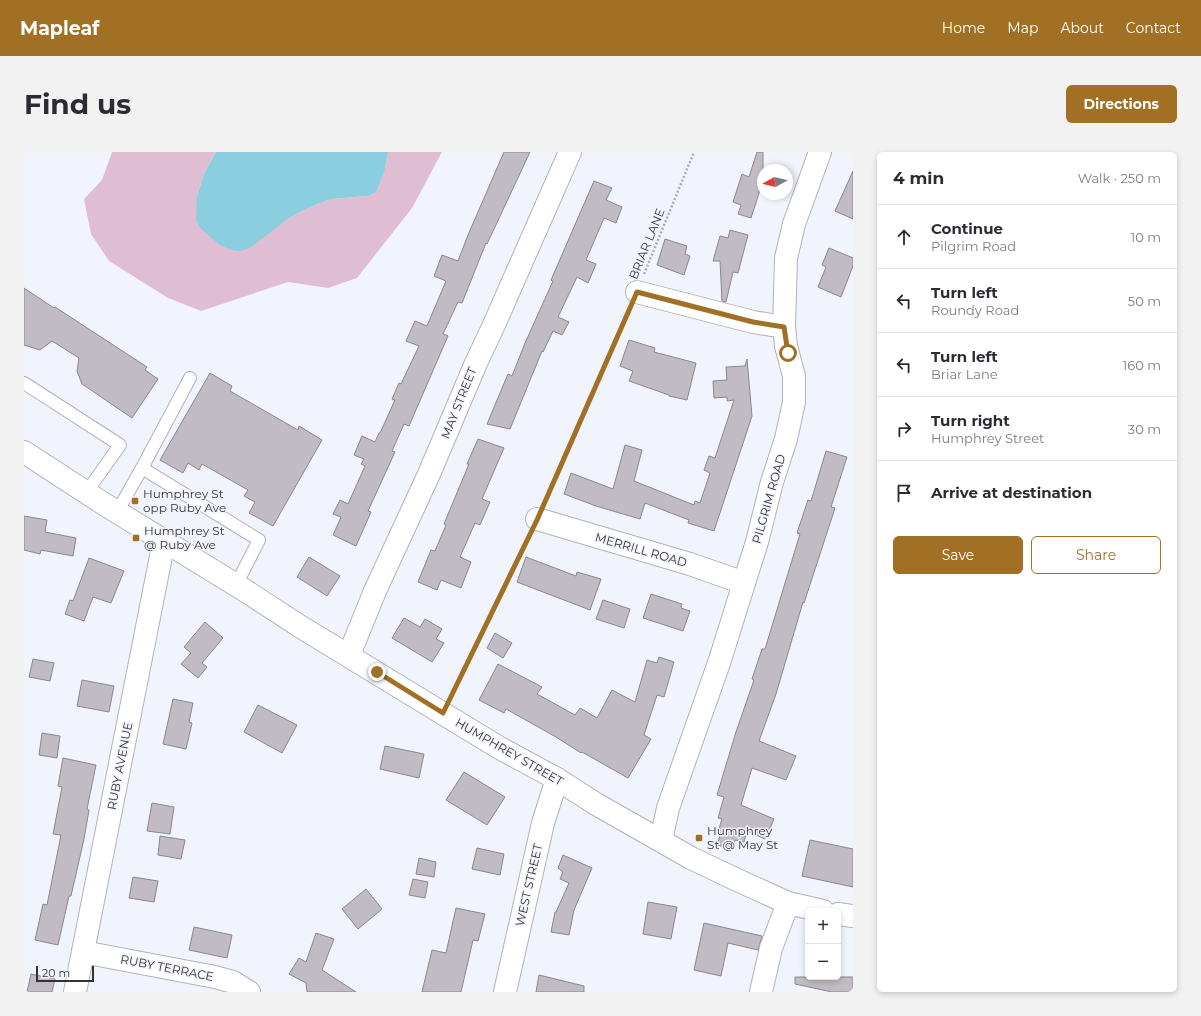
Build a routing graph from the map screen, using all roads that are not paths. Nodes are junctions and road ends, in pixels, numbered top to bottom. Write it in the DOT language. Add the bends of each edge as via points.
graph roads {
  1 [pos="570,152"];
  2 [pos="820,152"];
  3 [pos="637,292"];
  4 [pos="784,327"];
  5 [pos="190,378"];
  6 [pos="24,383"];
  7 [pos="24,452"];
  8 [pos="142,468"];
  9 [pos="86,493"];
  10 [pos="117,512"];
  11 [pos="537,520"];
  12 [pos="164,541"];
  13 [pos="744,582"];
  14 [pos="236,585"];
  15 [pos="349,655"];
  16 [pos="557,780"];
  17 [pos="661,840"];
  18 [pos="788,903"];
  19 [pos="810,908"];
  20 [pos="841,914"];
  21 [pos="853,916"];
  22 [pos="83,952"];
  23 [pos="75,992"];
  24 [pos="248,992"];
  25 [pos="505,992"];
  26 [pos="761,992"];
  1 -- 15 [label="street, MAY STREET"];
  2 -- 4 [label="street, PILGRIM ROAD" via="794,224 786,258"];
  3 -- 4 [label="street" via="753,322"];
  4 -- 13 [label="street, PILGRIM ROAD" via="794,376 794,402 786,439"];
  5 -- 8 [label="lane"];
  6 -- 9 [label="lane" via="120,445"];
  7 -- 9 [label="street, HUMPHREY STREET"];
  8 -- 10 [label="lane"];
  8 -- 14 [label="lane" via="259,540"];
  9 -- 10 [label="street, HUMPHREY STREET"];
  10 -- 12 [label="street, HUMPHREY STREET"];
  11 -- 13 [label="street, MERRILL ROAD"];
  12 -- 14 [label="street, HUMPHREY STREET"];
  12 -- 22 [label="street, RUBY AVENUE"];
  13 -- 17 [label="street, PILGRIM ROAD" via="720,660 668,808"];
  14 -- 15 [label="street, HUMPHREY STREET"];
  15 -- 16 [label="street, HUMPHREY STREET" via="498,747"];
  16 -- 17 [label="street, HUMPHREY STREET"];
  16 -- 25 [label="street, WEST STREET" via="543,823"];
  17 -- 18 [label="street, HUMPHREY STREET" via="691,858"];
  18 -- 19 [label="street, HUMPHREY STREET"];
  18 -- 26 [label="street" via="771,948"];
  20 -- 21 [label="street"];
  22 -- 23 [label="street, RUBY AVENUE"];
  22 -- 24 [label="street, RUBY TERRACE" via="215,976 233,982"];
}
